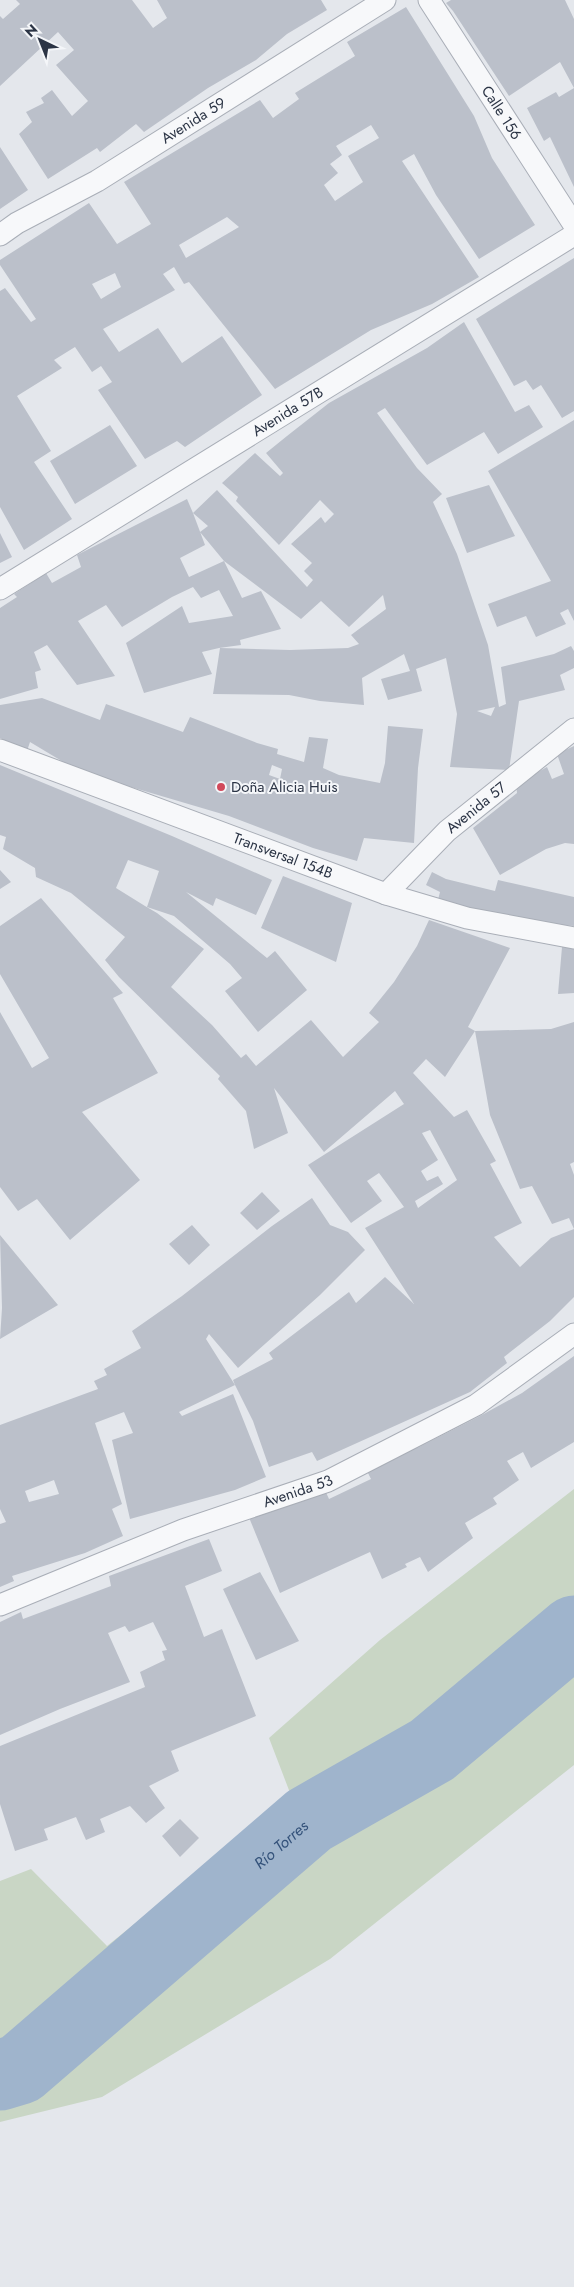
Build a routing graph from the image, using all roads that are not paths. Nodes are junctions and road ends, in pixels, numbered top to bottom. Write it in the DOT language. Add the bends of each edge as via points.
graph roads {
  1 [pos="385,0"];
  2 [pos="429,0"];
  3 [pos="574,225"];
  4 [pos="0,235"];
  5 [pos="574,235"];
  6 [pos="0,589"];
  7 [pos="574,729"];
  8 [pos="0,750"];
  9 [pos="386,894"];
  10 [pos="574,938"];
  11 [pos="574,1334"];
  12 [pos="0,1604"];
  1 -- 4 [label="lane, Avenida 59" via="98,181"];
  2 -- 3 [label="lane, Calle 156"];
  5 -- 6 [label="lane, Avenida 57B"];
  7 -- 9 [label="lane, Avenida 57" via="447,831"];
  8 -- 9 [label="lane, Transversal 154B"];
  9 -- 10 [label="lane, Transversal 154B" via="467,918"];
  11 -- 12 [label="lane, Avenida 53" via="476,1405 328,1481 183,1530"];
}
